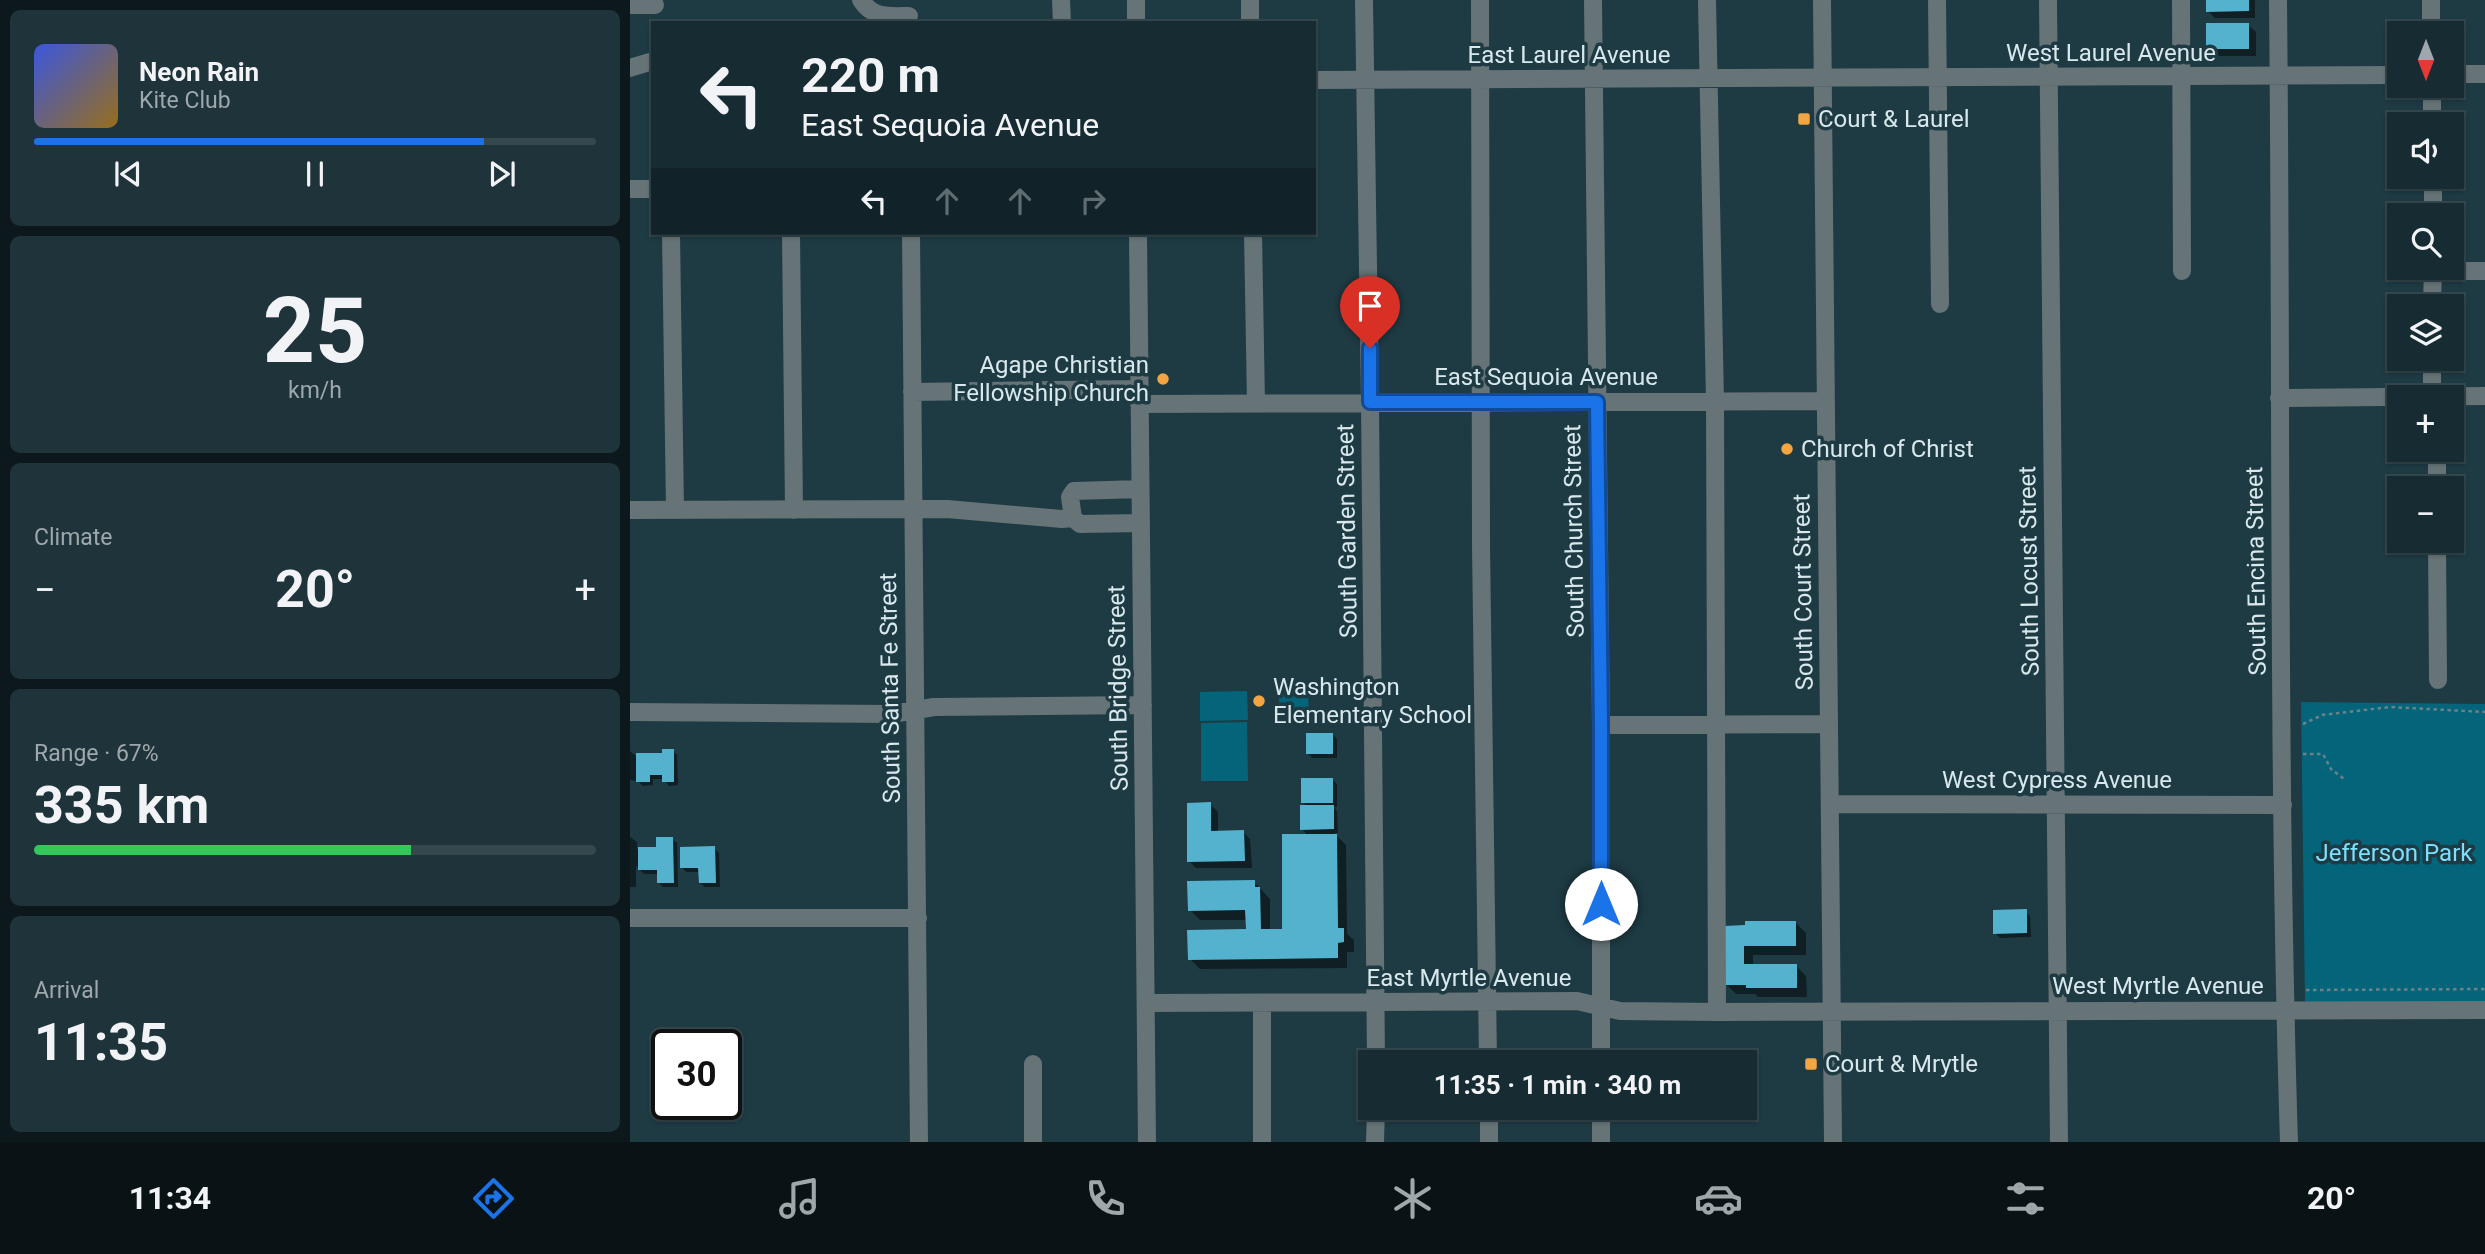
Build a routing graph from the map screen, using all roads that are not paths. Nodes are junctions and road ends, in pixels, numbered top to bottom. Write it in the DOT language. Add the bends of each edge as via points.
graph roads {
  1 [pos="861,0"];
  2 [pos="1061,0"];
  3 [pos="1136,0"];
  4 [pos="1250,0"];
  5 [pos="1364,0"];
  6 [pos="1480,0"];
  7 [pos="1593,0"];
  8 [pos="1707,0"];
  9 [pos="1822,0"];
  10 [pos="1937,0"];
  11 [pos="2048,0"];
  12 [pos="2181,0"];
  13 [pos="2278,0"];
  14 [pos="2431,0"];
  15 [pos="630,5"];
  16 [pos="655,9"];
  17 [pos="909,13"];
  18 [pos="1062,21"];
  19 [pos="1136,21"];
  20 [pos="1250,21"];
  21 [pos="2431,21"];
  22 [pos="651,62"];
  23 [pos="630,68"];
  24 [pos="2464,74"];
  25 [pos="2485,74"];
  26 [pos="2387,75"];
  27 [pos="1938,77"];
  28 [pos="2049,77"];
  29 [pos="2182,77"];
  30 [pos="2279,77"];
  31 [pos="1593,78"];
  32 [pos="1823,78"];
  33 [pos="1708,79"];
  34 [pos="1316,80"];
  35 [pos="1365,80"];
  36 [pos="1478,80"];
  37 [pos="630,189"];
  38 [pos="651,189"];
  39 [pos="671,235"];
  40 [pos="791,235"];
  41 [pos="911,235"];
  42 [pos="1138,235"];
  43 [pos="1253,235"];
  44 [pos="2182,271"];
  45 [pos="2464,271"];
  46 [pos="2485,271"];
  47 [pos="1940,304"];
  48 [pos="912,392"];
  49 [pos="2464,396"];
  50 [pos="2485,396"];
  51 [pos="1139,397"];
  52 [pos="2387,397"];
  53 [pos="2279,398"];
  54 [pos="1826,401"];
  55 [pos="1370,402"];
  56 [pos="1481,402"];
  57 [pos="1597,402"];
  58 [pos="1715,402"];
  59 [pos="1256,403"];
  60 [pos="1140,489"];
  61 [pos="912,509"];
  62 [pos="630,510"];
  63 [pos="675,510"];
  64 [pos="794,510"];
  65 [pos="1073,518"];
  66 [pos="1141,523"];
  67 [pos="2437,553"];
  68 [pos="2438,680"];
  69 [pos="1143,705"];
  70 [pos="913,711"];
  71 [pos="630,712"];
  72 [pos="1601,724"];
  73 [pos="1715,724"];
  74 [pos="1829,724"];
  75 [pos="1830,804"];
  76 [pos="2055,804"];
  77 [pos="2283,805"];
  78 [pos="630,918"];
  79 [pos="918,918"];
  80 [pos="1488,1001"];
  81 [pos="1376,1002"];
  82 [pos="1147,1003"];
  83 [pos="1262,1003"];
  84 [pos="1600,1006"];
  85 [pos="2285,1010"];
  86 [pos="2485,1010"];
  87 [pos="2057,1011"];
  88 [pos="1717,1012"];
  89 [pos="1832,1012"];
  90 [pos="1376,1050"];
  91 [pos="1488,1050"];
  92 [pos="1601,1050"];
  93 [pos="1033,1064"];
  94 [pos="1376,1120"];
  95 [pos="1489,1120"];
  96 [pos="1601,1120"];
  97 [pos="919,1142"];
  98 [pos="1033,1142"];
  99 [pos="1147,1142"];
  100 [pos="1262,1142"];
  101 [pos="1376,1142"];
  102 [pos="1489,1142"];
  103 [pos="1601,1142"];
  104 [pos="1833,1142"];
  105 [pos="2059,1142"];
  106 [pos="2289,1142"];
  1 -- 17 [label="street" via="877,16"];
  2 -- 18 [label="street"];
  3 -- 19 [label="street"];
  4 -- 20 [label="street"];
  5 -- 35 [label="street, South Garden Street"];
  6 -- 36 [label="street"];
  7 -- 31 [label="street, South Church Street"];
  8 -- 33 [label="street"];
  9 -- 32 [label="street, South Court Street"];
  10 -- 27 [label="street"];
  11 -- 28 [label="street, South Locust Street"];
  12 -- 29 [label="street"];
  13 -- 30 [label="street, South Encina Street"];
  14 -- 21 [label="street"];
  15 -- 16 [label="street"];
  22 -- 23 [label="street"];
  24 -- 25 [label="street"];
  26 -- 30 [label="street, West Laurel Avenue"];
  27 -- 28 [label="street, West Laurel Avenue"];
  27 -- 32 [label="street, West Laurel Avenue"];
  27 -- 47 [label="street"];
  28 -- 29 [label="street, West Laurel Avenue"];
  28 -- 76 [label="street, South Locust Street"];
  29 -- 30 [label="street, West Laurel Avenue"];
  29 -- 44 [label="street"];
  30 -- 53 [label="street, South Encina Street"];
  31 -- 33 [label="street, East Laurel Avenue"];
  31 -- 36 [label="street, East Laurel Avenue"];
  31 -- 57 [label="street, South Church Street"];
  32 -- 33 [label="street, East Laurel Avenue"];
  32 -- 54 [label="street, South Court Street"];
  33 -- 58 [label="street"];
  34 -- 35 [label="street, East Laurel Avenue"];
  35 -- 36 [label="street, East Laurel Avenue"];
  35 -- 55 [label="street, South Garden Street"];
  36 -- 56 [label="street"];
  37 -- 38 [label="street"];
  39 -- 63 [label="street"];
  40 -- 64 [label="street"];
  41 -- 48 [label="street, South Santa Fe Street"];
  42 -- 51 [label="street, South Bridge Street"];
  43 -- 59 [label="street"];
  45 -- 46 [label="street"];
  48 -- 51 [label="street, East Sequoia Avenue"];
  48 -- 61 [label="street, South Santa Fe Street"];
  49 -- 50 [label="street"];
  51 -- 59 [label="street, East Sequoia Avenue"];
  51 -- 60 [label="street, South Bridge Street"];
  52 -- 53 [label="street"];
  53 -- 77 [label="street, South Encina Street"];
  54 -- 58 [label="street, East Sequoia Avenue"];
  54 -- 74 [label="street, South Court Street"];
  55 -- 56 [label="street, East Sequoia Avenue"];
  55 -- 59 [label="street, East Sequoia Avenue"];
  55 -- 81 [label="street, South Garden Street"];
  56 -- 57 [label="street, East Sequoia Avenue"];
  56 -- 80 [label="street"];
  57 -- 58 [label="street, East Sequoia Avenue"];
  57 -- 72 [label="street, South Church Street"];
  58 -- 73 [label="street"];
  60 -- 65 [label="street" via="1074,491 1070,498"];
  60 -- 66 [label="street, South Bridge Street"];
  61 -- 64 [label="street"];
  61 -- 65 [label="street"];
  61 -- 70 [label="street, South Santa Fe Street"];
  62 -- 63 [label="street"];
  63 -- 64 [label="street"];
  65 -- 66 [label="street" via="1080,524"];
  66 -- 69 [label="street, South Bridge Street"];
  67 -- 68 [label="street"];
  69 -- 70 [label="street"];
  69 -- 82 [label="street, South Bridge Street"];
  70 -- 71 [label="street"];
  70 -- 79 [label="street, South Santa Fe Street"];
  72 -- 73 [label="street"];
  72 -- 84 [label="street, South Church Street"];
  73 -- 74 [label="street"];
  73 -- 88 [label="street"];
  74 -- 75 [label="street, South Court Street"];
  75 -- 76 [label="street, West Cypress Avenue"];
  75 -- 89 [label="street, South Court Street"];
  76 -- 77 [label="street, West Cypress Avenue"];
  76 -- 87 [label="street, South Locust Street"];
  77 -- 85 [label="street, South Encina Street"];
  78 -- 79 [label="street"];
  79 -- 97 [label="street, South Santa Fe Street"];
  80 -- 81 [label="street, East Myrtle Avenue"];
  80 -- 84 [label="street, East Myrtle Avenue" via="1577,1000"];
  80 -- 91 [label="street"];
  81 -- 83 [label="street, East Myrtle Avenue"];
  81 -- 90 [label="street, South Garden Street"];
  82 -- 83 [label="street, East Myrtle Avenue"];
  82 -- 99 [label="street, South Bridge Street"];
  83 -- 100 [label="street"];
  84 -- 88 [label="street, East Myrtle Avenue" via="1620,1011"];
  84 -- 92 [label="street, South Church Street"];
  85 -- 86 [label="street, West Myrtle Avenue"];
  85 -- 87 [label="street, West Myrtle Avenue"];
  85 -- 106 [label="street, South Encina Street"];
  87 -- 89 [label="street, West Myrtle Avenue"];
  87 -- 105 [label="street, South Locust Street"];
  88 -- 89 [label="street, East Myrtle Avenue"];
  89 -- 104 [label="street, South Court Street"];
  93 -- 98 [label="street"];
  94 -- 101 [label="street"];
  95 -- 102 [label="street"];
  96 -- 103 [label="street"];
}
